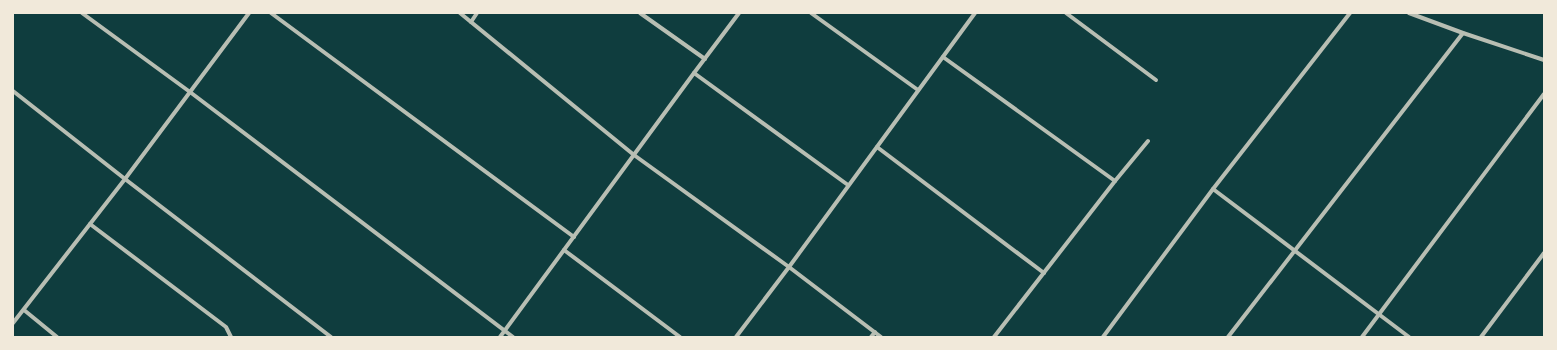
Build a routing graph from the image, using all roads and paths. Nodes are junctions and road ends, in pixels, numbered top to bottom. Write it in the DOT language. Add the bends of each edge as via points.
graph roads {
  1 [pos="82,13"];
  2 [pos="249,13"];
  3 [pos="271,13"];
  4 [pos="460,13"];
  5 [pos="477,13"];
  6 [pos="640,13"];
  7 [pos="740,13"];
  8 [pos="811,13"];
  9 [pos="975,13"];
  10 [pos="1066,13"];
  11 [pos="1350,13"];
  12 [pos="1409,13"];
  13 [pos="471,22"];
  14 [pos="1463,33"];
  15 [pos="943,57"];
  16 [pos="705,59"];
  17 [pos="1544,60"];
  18 [pos="694,73"];
  19 [pos="1156,80"];
  20 [pos="918,90"];
  21 [pos="13,91"];
  22 [pos="190,92"];
  23 [pos="1544,94"];
  24 [pos="1148,141"];
  25 [pos="877,147"];
  26 [pos="634,155"];
  27 [pos="125,179"];
  28 [pos="1115,181"];
  29 [pos="848,185"];
  30 [pos="1213,189"];
  31 [pos="90,224"];
  32 [pos="574,237"];
  33 [pos="564,250"];
  34 [pos="1294,250"];
  35 [pos="1544,253"];
  36 [pos="790,266"];
  37 [pos="1044,273"];
  38 [pos="24,310"];
  39 [pos="1379,314"];
  40 [pos="13,323"];
  41 [pos="506,331"];
  42 [pos="875,332"];
  43 [pos="57,337"];
  44 [pos="231,337"];
  45 [pos="331,337"];
  46 [pos="500,337"];
  47 [pos="513,337"];
  48 [pos="680,337"];
  49 [pos="736,337"];
  50 [pos="872,337"];
  51 [pos="881,337"];
  52 [pos="994,337"];
  53 [pos="1103,337"];
  54 [pos="1228,337"];
  55 [pos="1362,337"];
  56 [pos="1409,337"];
  57 [pos="1481,337"];
  1 -- 22 [label="street"];
  2 -- 22 [label="street"];
  3 -- 32 [label="street"];
  4 -- 13 [label="street"];
  5 -- 13 [label="street"];
  6 -- 16 [label="street"];
  7 -- 16 [label="street"];
  8 -- 20 [label="street"];
  9 -- 15 [label="street"];
  10 -- 19 [label="street"];
  11 -- 30 [label="street"];
  12 -- 14 [label="street"];
  13 -- 26 [label="street"];
  14 -- 17 [label="street"];
  14 -- 34 [label="street"];
  15 -- 20 [label="street"];
  15 -- 28 [label="street"];
  16 -- 18 [label="street"];
  18 -- 26 [label="street"];
  18 -- 29 [label="street"];
  20 -- 25 [label="street"];
  21 -- 27 [label="street"];
  22 -- 27 [label="street"];
  22 -- 41 [label="street"];
  23 -- 39 [label="street"];
  24 -- 28 [label="street"];
  25 -- 29 [label="street"];
  25 -- 37 [label="street"];
  26 -- 32 [label="street"];
  26 -- 36 [label="street"];
  27 -- 31 [label="street"];
  27 -- 45 [label="street"];
  28 -- 37 [label="street"];
  29 -- 36 [label="street"];
  30 -- 34 [label="street"];
  30 -- 53 [label="street"];
  31 -- 38 [label="street"];
  31 -- 44 [label="street" via="226,327"];
  32 -- 33 [label="street"];
  33 -- 41 [label="street"];
  33 -- 48 [label="street"];
  34 -- 39 [label="street"];
  34 -- 54 [label="street"];
  35 -- 57 [label="street"];
  36 -- 42 [label="street"];
  36 -- 49 [label="street"];
  37 -- 52 [label="street"];
  38 -- 40 [label="street"];
  38 -- 43 [label="street"];
  39 -- 55 [label="street"];
  39 -- 56 [label="street"];
  41 -- 46 [label="street"];
  41 -- 47 [label="street"];
  42 -- 50 [label="street"];
  42 -- 51 [label="street"];
}
